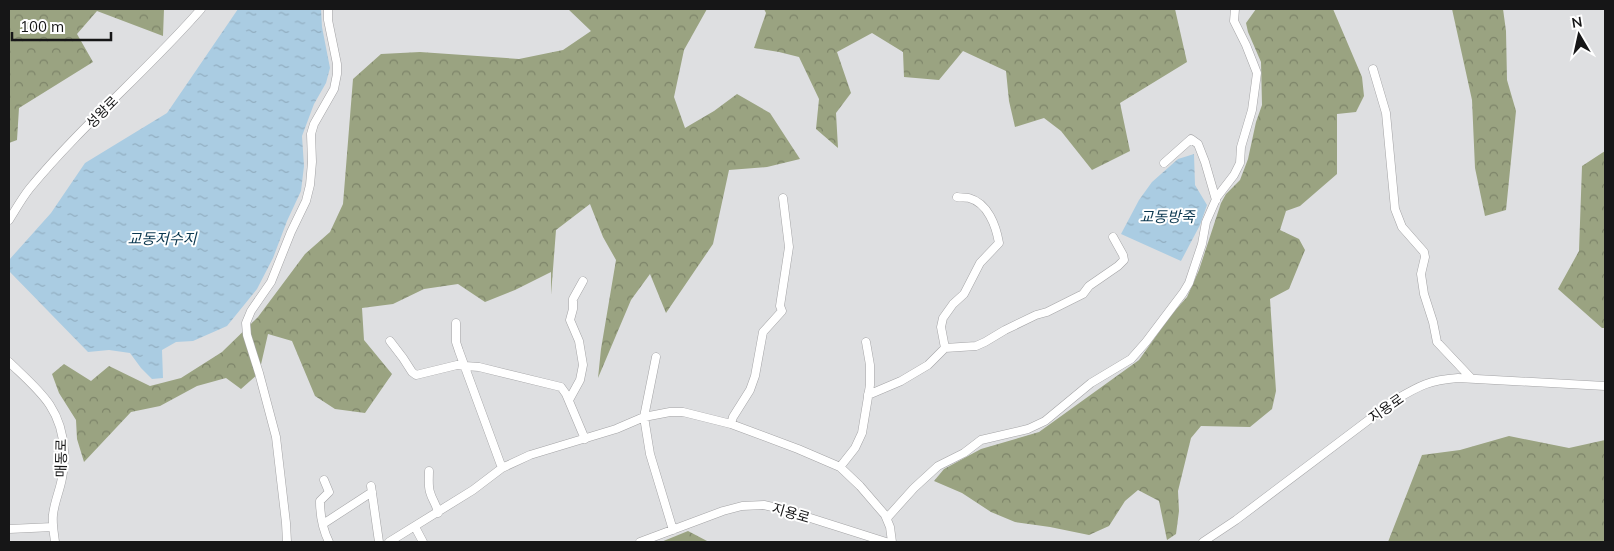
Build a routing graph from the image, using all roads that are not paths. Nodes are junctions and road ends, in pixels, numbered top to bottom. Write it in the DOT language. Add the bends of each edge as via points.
graph roads {
  1 [pos="201,9"];
  2 [pos="328,9"];
  3 [pos="1234,9"];
  4 [pos="1373,69"];
  5 [pos="1164,163"];
  6 [pos="957,197"];
  7 [pos="783,198"];
  8 [pos="1216,200"];
  9 [pos="9,220"];
  10 [pos="1113,237"];
  11 [pos="583,281"];
  12 [pos="456,323"];
  13 [pos="390,341"];
  14 [pos="866,342"];
  15 [pos="945,348"];
  16 [pos="656,357"];
  17 [pos="9,362"];
  18 [pos="465,366"];
  19 [pos="1471,378"];
  20 [pos="1605,386"];
  21 [pos="868,395"];
  22 [pos="569,400"];
  23 [pos="644,417"];
  24 [pos="731,424"];
  25 [pos="586,439"];
  26 [pos="840,466"];
  27 [pos="502,468"];
  28 [pos="429,471"];
  29 [pos="324,480"];
  30 [pos="438,513"];
  31 [pos="887,518"];
  32 [pos="324,524"];
  33 [pos="415,527"];
  34 [pos="53,528"];
  35 [pos="9,529"];
  36 [pos="673,530"];
  37 [pos="55,542"];
  38 [pos="287,542"];
  39 [pos="329,542"];
  40 [pos="378,542"];
  41 [pos="389,542"];
  42 [pos="424,542"];
  43 [pos="640,542"];
  44 [pos="886,542"];
  45 [pos="892,542"];
  46 [pos="1203,542"];
  1 -- 9 [label="street, 성왕로" via="66,148 30,189"];
  2 -- 38 [label="street" via="337,74 334,89 310,134 310,185 271,282 246,323 276,437"];
  3 -- 8 [label="street" via="1234,21 1257,73 1252,110 1240,147 1240,163"];
  4 -- 19 [label="street" via="1386,113 1395,209 1402,227 1424,252 1421,274 1437,342"];
  5 -- 8 [label="street" via="1191,139 1198,144"];
  6 -- 15 [label="street" via="981,204 991,218 999,243 980,263 964,294 943,318 941,327"];
  7 -- 24 [label="street" via="789,247 780,306 782,311 763,332 755,376"];
  8 -- 31 [label="street" via="1206,222 1189,283 1131,359 1091,383 1046,421 1028,429 981,440 938,466"];
  10 -- 15 [label="street" via="1124,260 1083,294 976,346"];
  11 -- 22 [label="street" via="573,299 570,320 583,365 580,380"];
  12 -- 18 [label="street" via="456,342"];
  13 -- 18 [label="street" via="416,375"];
  14 -- 21 [label="street" via="870,365"];
  15 -- 21 [label="street" via="928,365"];
  16 -- 23 [label="street"];
  17 -- 34 [label="street, 매동로" via="45,397 60,423 64,459"];
  18 -- 22 [label="street" via="561,387"];
  18 -- 27 [label="street"];
  19 -- 20 [label="street, 지용로"];
  19 -- 46 [label="street, 지용로" via="1439,379 1420,385 1395,400"];
  21 -- 26 [label="street" via="862,432 855,448"];
  22 -- 25 [label="street"];
  23 -- 24 [label="street" via="683,412"];
  23 -- 25 [label="street"];
  23 -- 36 [label="street" via="650,454"];
  24 -- 26 [label="street"];
  25 -- 27 [label="street" via="530,455"];
  26 -- 31 [label="street"];
  27 -- 30 [label="street"];
  28 -- 30 [label="street" via="429,488"];
  29 -- 32 [label="street" via="329,492 320,501"];
  30 -- 33 [label="street"];
  31 -- 45 [label="street"];
  32 -- 39 [label="street"];
  32 -- 40 [label="street" via="371,489"];
  33 -- 41 [label="street"];
  33 -- 42 [label="street"];
  34 -- 35 [label="street"];
  34 -- 37 [label="street, 매동로"];
  36 -- 43 [label="street, 지용로"];
  36 -- 44 [label="street, 지용로" via="723,511 764,505"];
}
